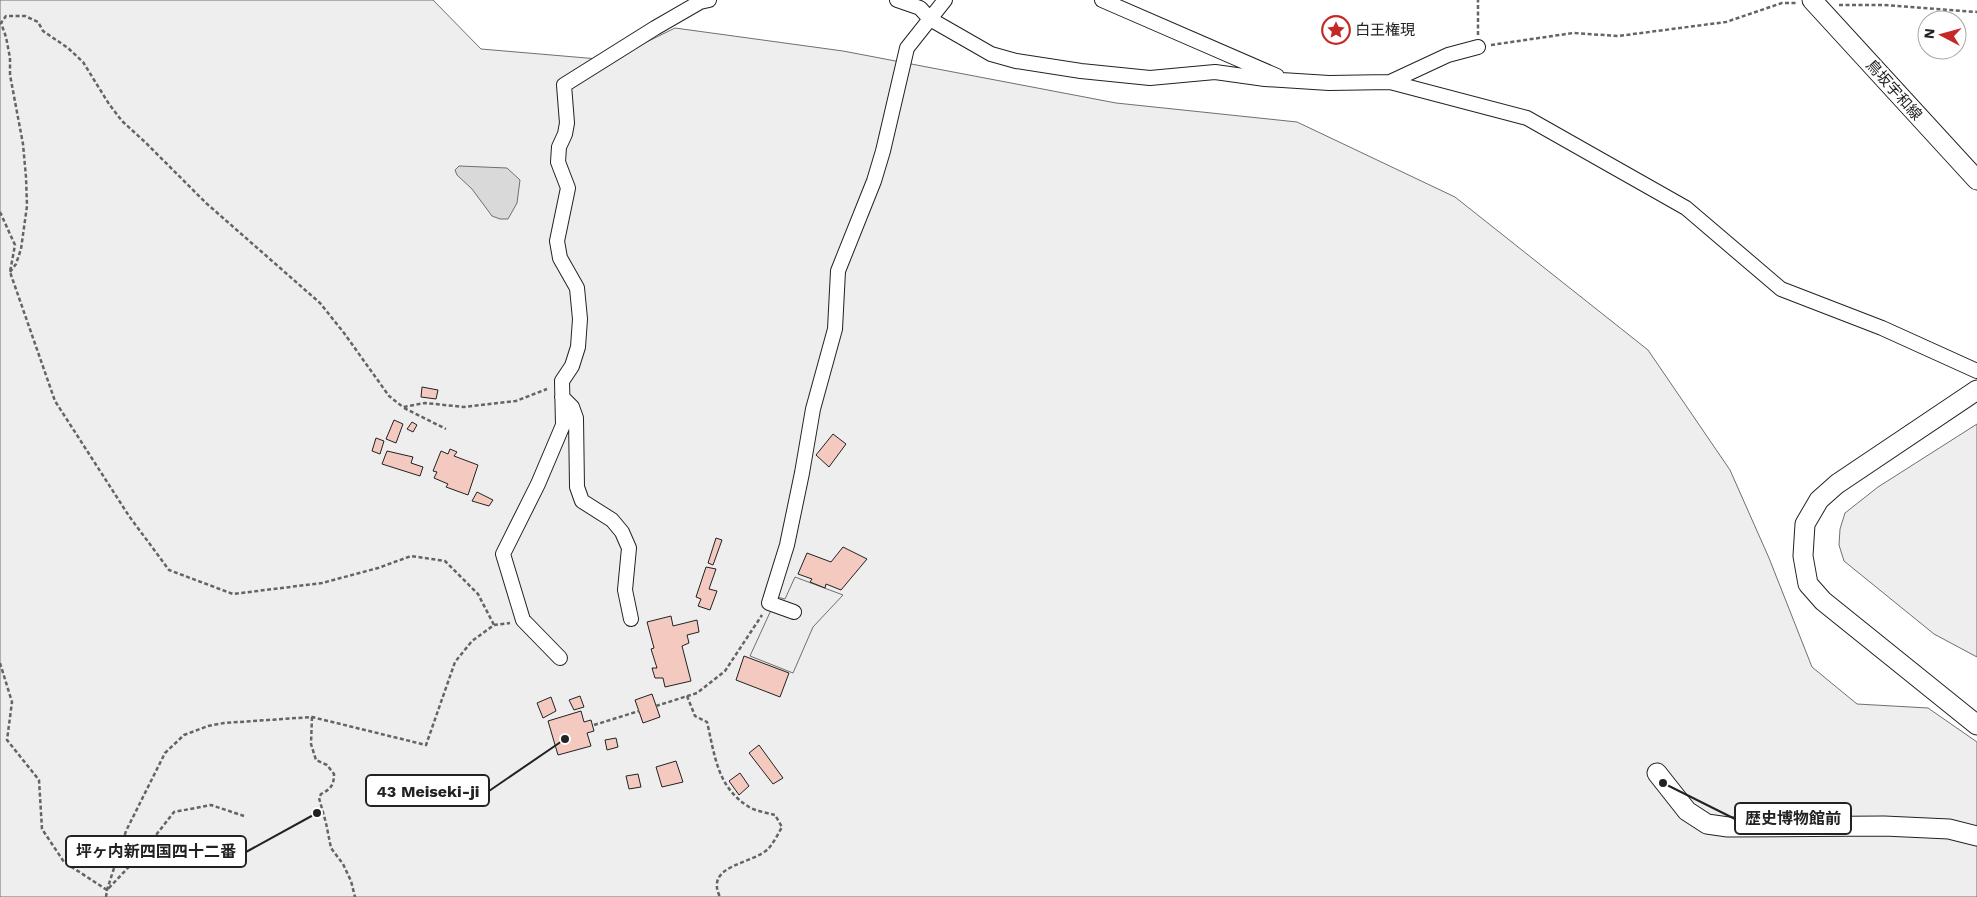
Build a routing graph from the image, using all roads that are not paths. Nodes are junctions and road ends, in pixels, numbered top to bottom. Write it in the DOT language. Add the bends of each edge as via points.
graph roads {
  1 [pos="709,0"];
  2 [pos="897,0"];
  3 [pos="945,0"];
  4 [pos="1102,0"];
  5 [pos="1813,1"];
  6 [pos="930,19"];
  7 [pos="1478,47"];
  8 [pos="1285,79"];
  9 [pos="1390,82"];
  10 [pos="1977,180"];
  11 [pos="1977,371"];
  12 [pos="1977,390"];
  13 [pos="562,397"];
  14 [pos="794,612"];
  15 [pos="631,619"];
  16 [pos="560,658"];
  17 [pos="1977,725"];
  18 [pos="1657,773"];
  19 [pos="1977,836"];
  1 -- 13 [label="street" via="700,2 564,85 567,123 558,162 568,188 557,241 560,258 577,288 580,319 578,347 572,366 562,381"];
  2 -- 6 [label="street" via="920,8"];
  3 -- 6 [label="street"];
  4 -- 8 [label="street"];
  5 -- 10 [label="street, 鳥坂宇和線"];
  6 -- 8 [label="street" via="991,54 1016,61 1150,78 1214,72"];
  6 -- 14 [label="street" via="907,48 883,152 838,271 835,329 812,408 787,545 769,603"];
  7 -- 9 [label="street" via="1448,55"];
  8 -- 9 [label="street"];
  9 -- 11 [label="street" via="1527,118 1686,208 1781,289 1882,328"];
  12 -- 17 [label="street" via="1837,484 1819,500 1805,524 1803,556 1808,584 1822,602"];
  13 -- 15 [label="street" via="572,407 576,418 578,487 582,501 612,520 629,548 625,590"];
  13 -- 16 [label="street" via="563,425 503,554 524,620"];
  18 -- 19 [label="street" via="1688,811 1707,824 1728,828 1884,826 1948,829"];
}
